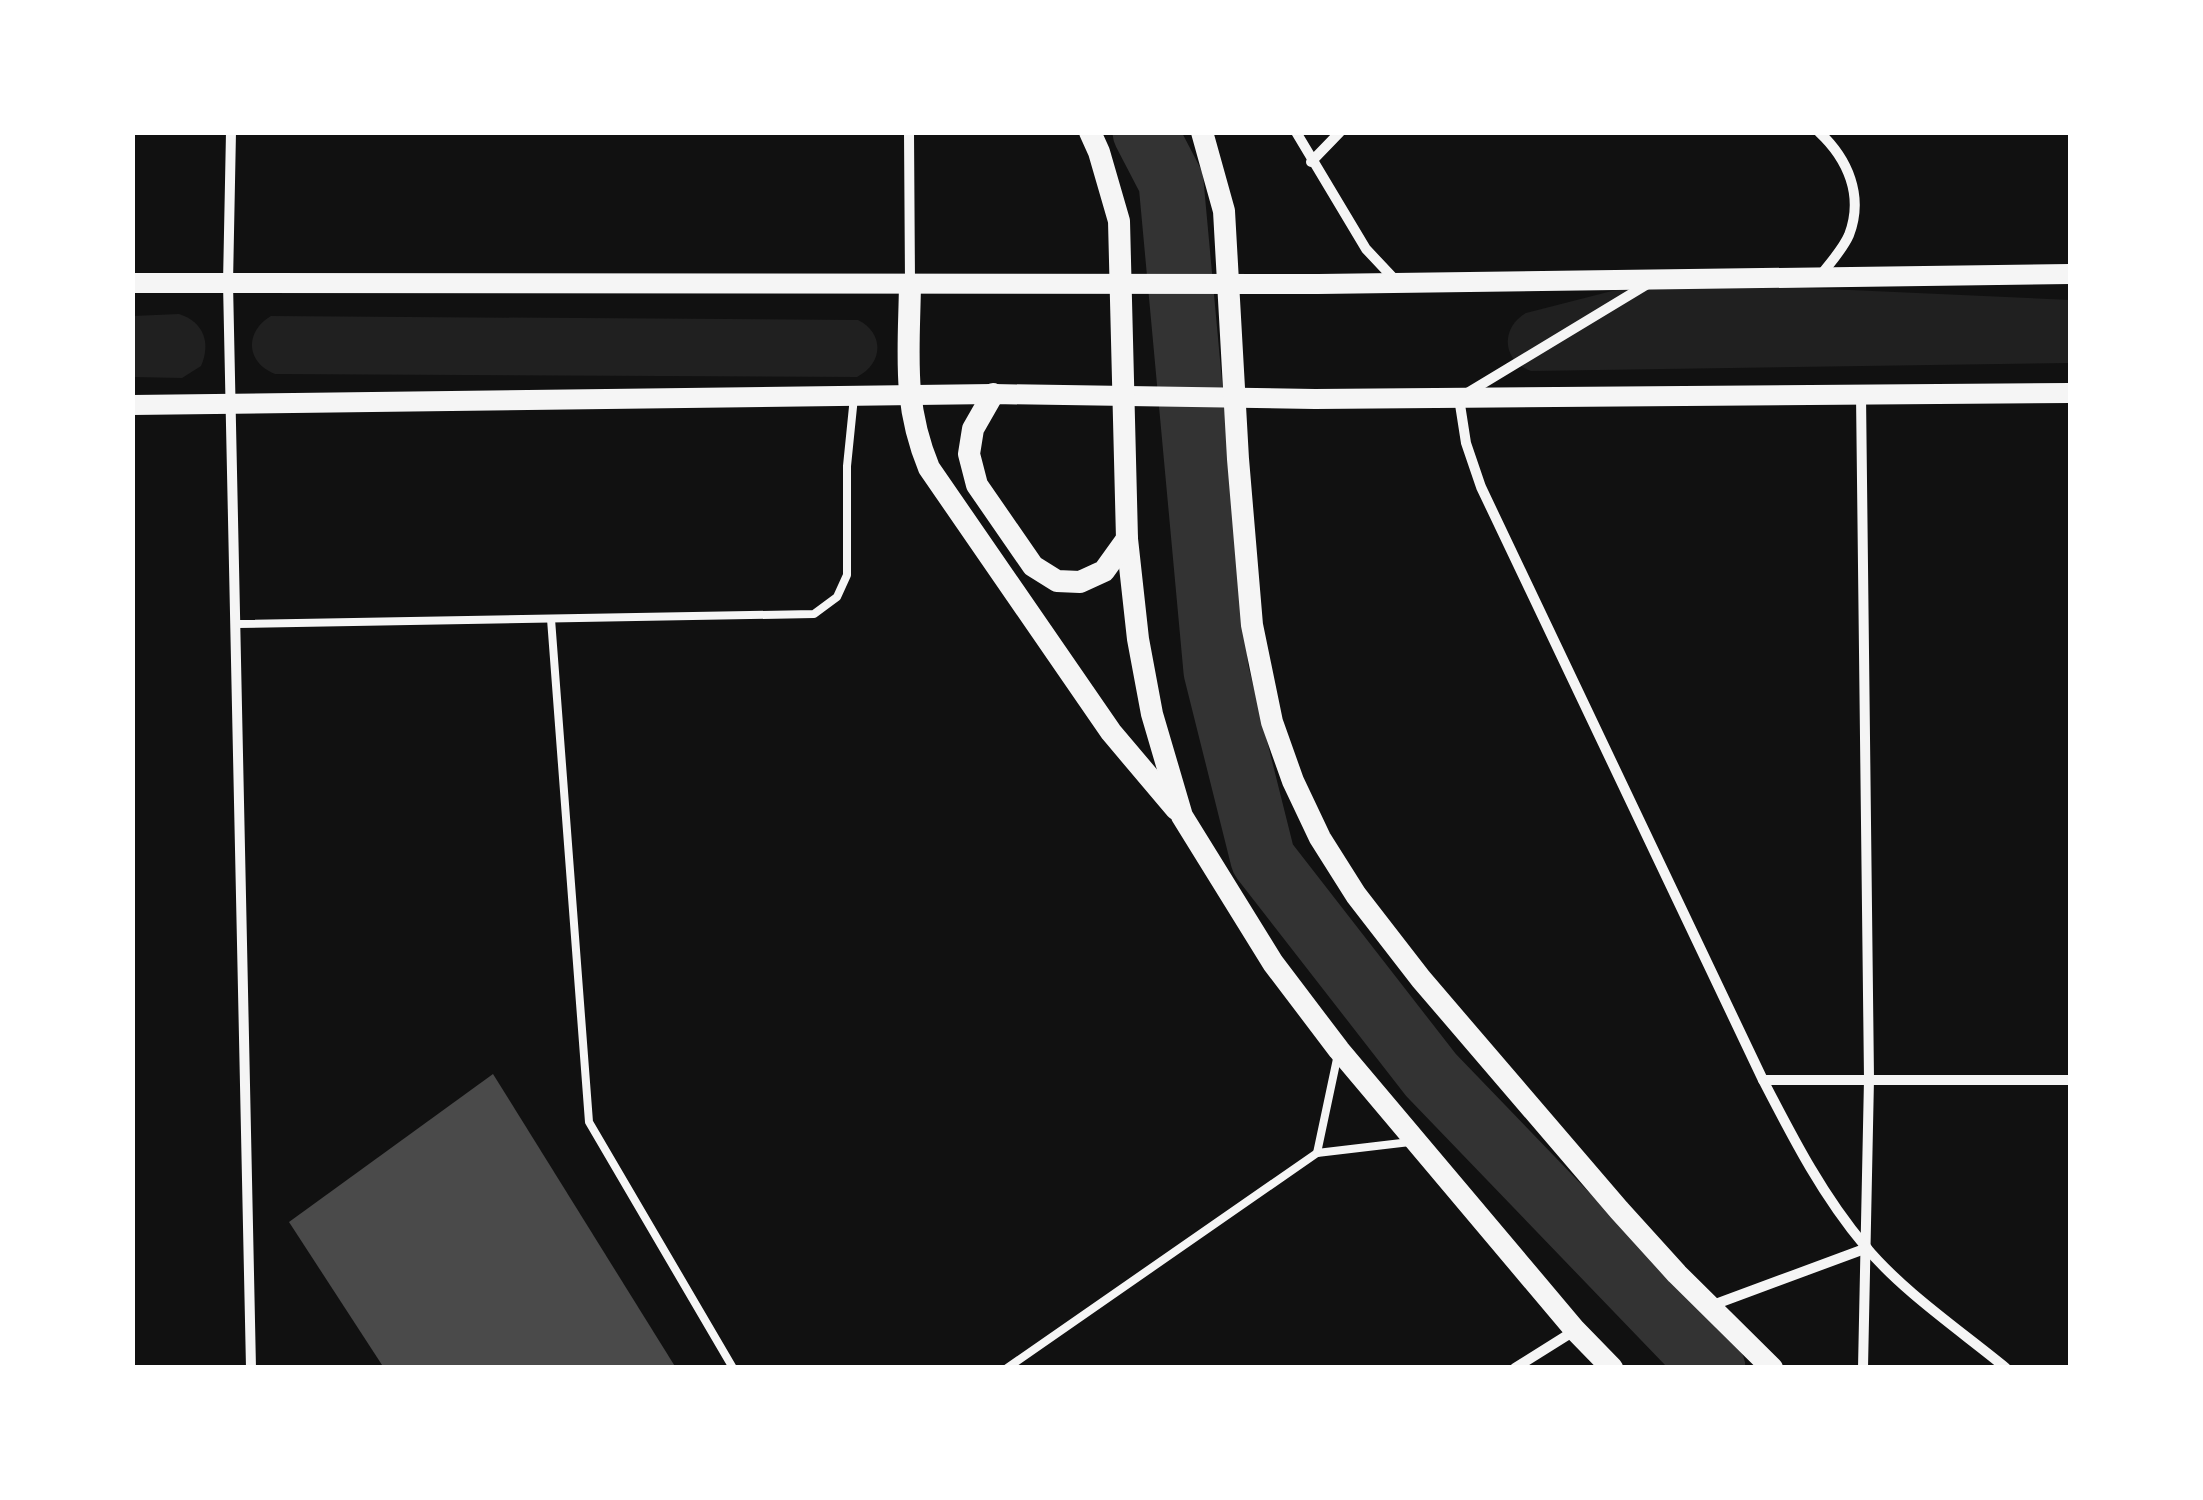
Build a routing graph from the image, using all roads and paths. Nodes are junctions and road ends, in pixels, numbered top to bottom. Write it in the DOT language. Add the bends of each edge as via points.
graph roads {
  1 [pos="231,132"];
  2 [pos="909,132"];
  3 [pos="1090,132"];
  4 [pos="1202,132"];
  5 [pos="1296,132"];
  6 [pos="1340,132"];
  7 [pos="1819,132"];
  8 [pos="1312,162"];
  9 [pos="2070,274"];
  10 [pos="1821,276"];
  11 [pos="1651,282"];
  12 [pos="132,283"];
  13 [pos="228,283"];
  14 [pos="1398,283"];
  15 [pos="910,284"];
  16 [pos="994,394"];
  17 [pos="1861,394"];
  18 [pos="2070,394"];
  19 [pos="908,395"];
  20 [pos="854,398"];
  21 [pos="1460,398"];
  22 [pos="132,405"];
  23 [pos="233,405"];
  24 [pos="1128,538"];
  25 [pos="551,619"];
  26 [pos="237,624"];
  27 [pos="1182,816"];
  28 [pos="1339,1050"];
  29 [pos="1869,1079"];
  30 [pos="1763,1080"];
  31 [pos="2070,1080"];
  32 [pos="1415,1141"];
  33 [pos="1317,1153"];
  34 [pos="1866,1248"];
  35 [pos="1710,1306"];
  36 [pos="1575,1330"];
  37 [pos="252,1368"];
  38 [pos="733,1368"];
  39 [pos="1008,1368"];
  40 [pos="1515,1368"];
  41 [pos="1612,1368"];
  42 [pos="1772,1368"];
  43 [pos="1863,1368"];
  44 [pos="2006,1368"];
  1 -- 13 [label="street"];
  2 -- 15 [label="street"];
  3 -- 24 [label="main road" via="1119,221"];
  4 -- 35 [label="main road" via="1224,211 1252,625 1292,780 1356,895 1421,979"];
  5 -- 8 [label="street"];
  6 -- 8 [label="street"];
  7 -- 10 [label="street" via="1851,176 1856,206 1848,238"];
  8 -- 14 [label="street" via="1366,248"];
  9 -- 10 [label="main road"];
  10 -- 11 [label="main road"];
  11 -- 14 [label="main road"];
  11 -- 21 [label="street"];
  12 -- 13 [label="main road"];
  13 -- 15 [label="main road"];
  13 -- 23 [label="street"];
  14 -- 15 [label="main road"];
  15 -- 19 [label="main road"];
  16 -- 19 [label="main road"];
  16 -- 21 [label="main road"];
  16 -- 24 [label="main road" via="973,429 968,454 977,486 1033,566 1057,581 1080,582 1104,570"];
  17 -- 18 [label="main road"];
  17 -- 21 [label="main road"];
  17 -- 29 [label="street"];
  19 -- 20 [label="main road"];
  19 -- 27 [label="main road" via="929,468 1111,732"];
  20 -- 23 [label="main road"];
  20 -- 25 [label="lane" via="847,576 837,597 814,614"];
  21 -- 30 [label="street" via="1481,487"];
  22 -- 23 [label="main road"];
  23 -- 26 [label="street"];
  24 -- 27 [label="main road" via="1152,714"];
  25 -- 26 [label="lane"];
  25 -- 38 [label="lane" via="589,1122"];
  26 -- 37 [label="street"];
  27 -- 28 [label="main road" via="1273,963"];
  28 -- 32 [label="main road"];
  28 -- 33 [label="lane"];
  29 -- 30 [label="street"];
  29 -- 31 [label="street"];
  29 -- 34 [label="street"];
  30 -- 34 [label="street" via="1812,1175"];
  32 -- 33 [label="lane"];
  32 -- 36 [label="main road"];
  33 -- 39 [label="lane"];
  34 -- 35 [label="street"];
  34 -- 43 [label="street"];
  34 -- 44 [label="street"];
  35 -- 42 [label="main road"];
  36 -- 40 [label="street"];
  36 -- 41 [label="main road"];
}
